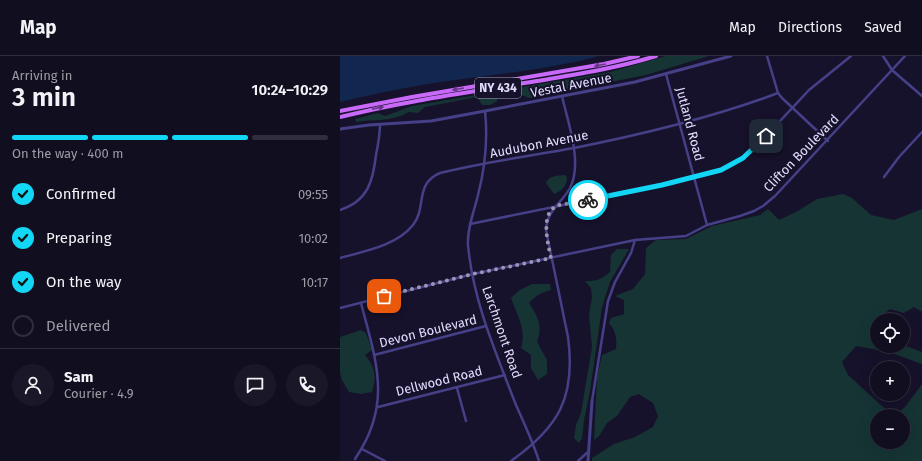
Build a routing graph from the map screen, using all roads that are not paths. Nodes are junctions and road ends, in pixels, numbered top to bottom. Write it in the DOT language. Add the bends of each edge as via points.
graph roads {
  1 [pos="638,56"];
  2 [pos="656,56"];
  3 [pos="731,56"];
  4 [pos="767,56"];
  5 [pos="851,56"];
  6 [pos="883,56"];
  7 [pos="905,56"];
  8 [pos="892,70"];
  9 [pos="666,74"];
  10 [pos="778,93"];
  11 [pos="562,96"];
  12 [pos="922,96"];
  13 [pos="792,108"];
  14 [pos="340,111"];
  15 [pos="485,111"];
  16 [pos="340,117"];
  17 [pos="380,124"];
  18 [pos="680,125"];
  19 [pos="340,129"];
  20 [pos="922,132"];
  21 [pos="828,141"];
  22 [pos="573,148"];
  23 [pos="484,164"];
  24 [pos="694,177"];
  25 [pos="884,177"];
  26 [pos="555,206"];
  27 [pos="340,210"];
  28 [pos="470,224"];
  29 [pos="707,225"];
  30 [pos="635,240"];
  31 [pos="340,258"];
  32 [pos="551,258"];
  33 [pos="473,274"];
  34 [pos="361,303"];
  35 [pos="340,308"];
  36 [pos="486,326"];
  37 [pos="374,355"];
  38 [pos="505,375"];
  39 [pos="457,388"];
  40 [pos="592,401"];
  41 [pos="378,407"];
  42 [pos="466,421"];
  43 [pos="533,445"];
  44 [pos="362,449"];
  45 [pos="589,452"];
  46 [pos="355,459"];
  47 [pos="385,461"];
  48 [pos="511,461"];
  49 [pos="539,461"];
  50 [pos="578,461"];
  51 [pos="588,461"];
  1 -- 14 [label="main road, NY 434, one-way"];
  16 -- 2 [label="main road, NY 434, one-way" via="592,72"];
  3 -- 9 [label="street, Vestal Avenue"];
  4 -- 10 [label="street"];
  5 -- 13 [label="street" via="809,90"];
  6 -- 8 [label="street"];
  7 -- 8 [label="street, Clifton Boulevard"];
  8 -- 12 [label="street"];
  8 -- 21 [label="street, Clifton Boulevard"];
  9 -- 11 [label="street, Vestal Avenue"];
  9 -- 18 [label="street, Jutland Road"];
  10 -- 13 [label="street"];
  10 -- 18 [label="street, Audubon Avenue"];
  11 -- 15 [label="street, Vestal Avenue"];
  11 -- 22 [label="street"];
  13 -- 21 [label="street"];
  13 -- 24 [label="street" via="743,158 721,170"];
  15 -- 17 [label="street, Vestal Avenue" via="431,121"];
  15 -- 23 [label="street, Larchmont Road"];
  17 -- 19 [label="street, Vestal Avenue"];
  17 -- 27 [label="street" via="371,183 357,202"];
  18 -- 22 [label="street, Audubon Avenue"];
  18 -- 24 [label="street, Jutland Road"];
  20 -- 25 [label="street"];
  21 -- 29 [label="street, Clifton Boulevard" via="763,206 740,216"];
  22 -- 23 [label="street, Audubon Avenue"];
  22 -- 26 [label="street" via="574,177 567,192"];
  23 -- 28 [label="street, Larchmont Road"];
  23 -- 31 [label="street, Audubon Avenue" via="432,177 424,187 417,219 406,233 390,243"];
  24 -- 26 [label="street"];
  24 -- 29 [label="street, Jutland Road"];
  26 -- 28 [label="street"];
  26 -- 32 [label="street" via="546,226"];
  28 -- 33 [label="street, Larchmont Road" via="468,243"];
  29 -- 30 [label="street, Clifton Boulevard" via="686,236"];
  30 -- 32 [label="street, Clifton Boulevard"];
  30 -- 40 [label="street" via="611,291"];
  32 -- 33 [label="street, Clifton Boulevard"];
  32 -- 43 [label="street" via="571,354 570,371 566,395 558,416"];
  33 -- 34 [label="street, Clifton Boulevard"];
  33 -- 36 [label="street, Larchmont Road"];
  34 -- 35 [label="street, Clifton Boulevard"];
  34 -- 37 [label="street"];
  36 -- 37 [label="street, Devon Boulevard"];
  36 -- 38 [label="street, Larchmont Road"];
  37 -- 41 [label="street" via="379,388"];
  38 -- 39 [label="street, Dellwood Road"];
  38 -- 43 [label="street, Larchmont Road"];
  39 -- 41 [label="street, Dellwood Road"];
  39 -- 42 [label="street"];
  40 -- 45 [label="street"];
  41 -- 44 [label="street"];
  43 -- 48 [label="street"];
  43 -- 49 [label="street, Larchmont Road"];
  44 -- 46 [label="street"];
  44 -- 47 [label="street"];
  45 -- 50 [label="street"];
  45 -- 51 [label="street"];
}
